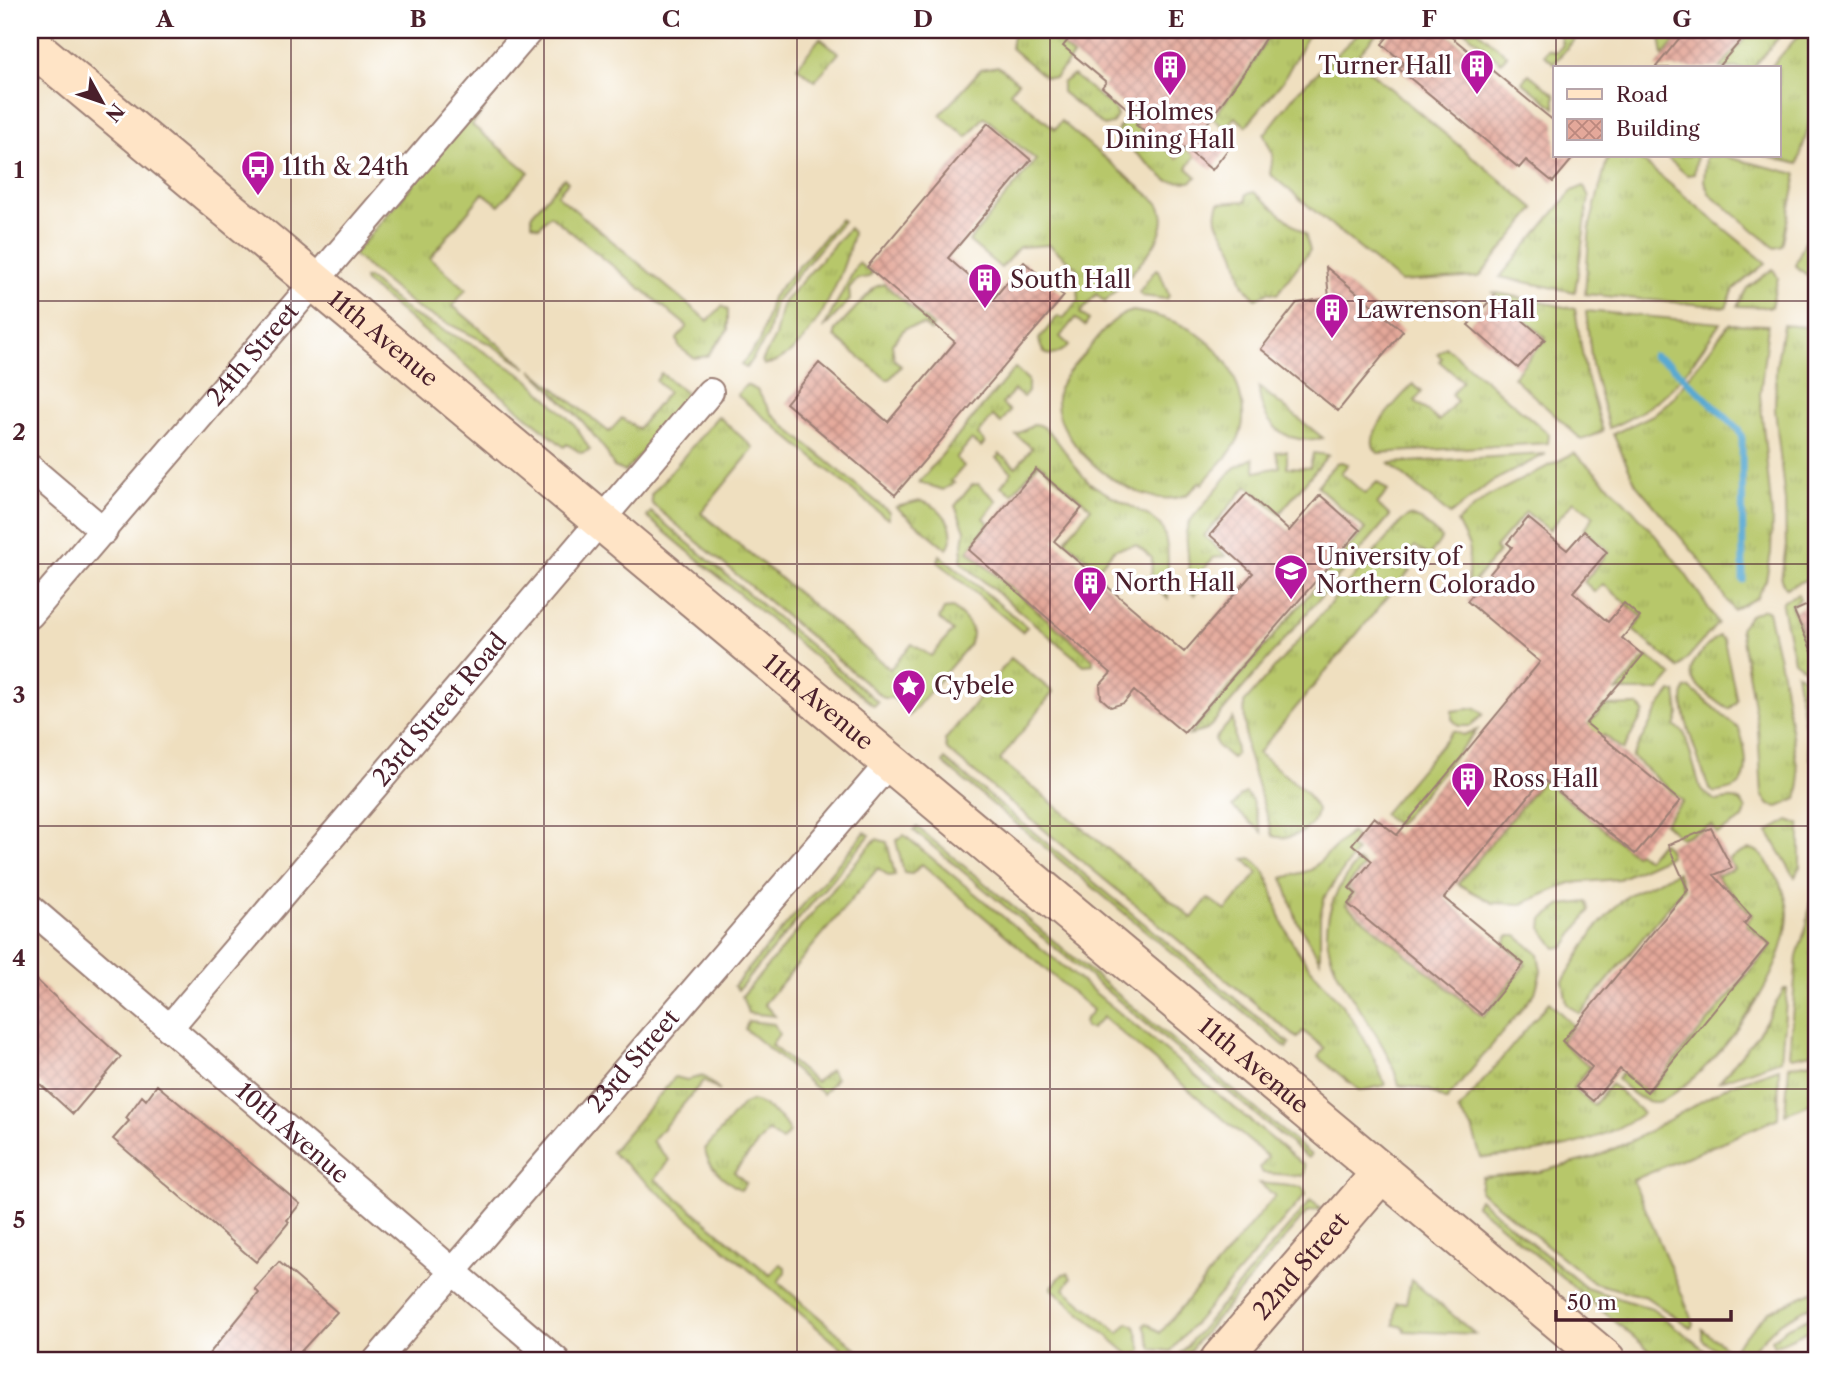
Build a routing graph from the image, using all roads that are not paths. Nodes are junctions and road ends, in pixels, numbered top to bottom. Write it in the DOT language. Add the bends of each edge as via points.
graph roads {
  1 [pos="530,30"];
  2 [pos="30,44"];
  3 [pos="315,285"];
  4 [pos="710,392"];
  5 [pos="30,468"];
  6 [pos="602,523"];
  7 [pos="104,531"];
  8 [pos="30,615"];
  9 [pos="890,762"];
  10 [pos="30,908"];
  11 [pos="169,1027"];
  12 [pos="1382,1172"];
  13 [pos="452,1272"];
  14 [pos="376,1360"];
  15 [pos="556,1360"];
  16 [pos="1220,1360"];
  17 [pos="1606,1360"];
  1 -- 3 [label="street, 24th Street"];
  2 -- 3 [label="main road, 11th Avenue"];
  3 -- 6 [label="main road, 11th Avenue"];
  3 -- 7 [label="street, 24th Street"];
  4 -- 6 [label="street, 23rd Street Road"];
  5 -- 7 [label="street"];
  6 -- 9 [label="main road, 11th Avenue"];
  6 -- 11 [label="street, 23rd Street Road"];
  7 -- 8 [label="street, 24th Street"];
  9 -- 12 [label="main road, 11th Avenue"];
  9 -- 13 [label="street, 23rd Street"];
  10 -- 11 [label="street, 10th Avenue"];
  11 -- 13 [label="street, 10th Avenue"];
  12 -- 16 [label="main road, 22nd Street"];
  12 -- 17 [label="main road, 11th Avenue"];
  13 -- 14 [label="street, 23rd Street"];
  13 -- 15 [label="street, 10th Avenue"];
}
